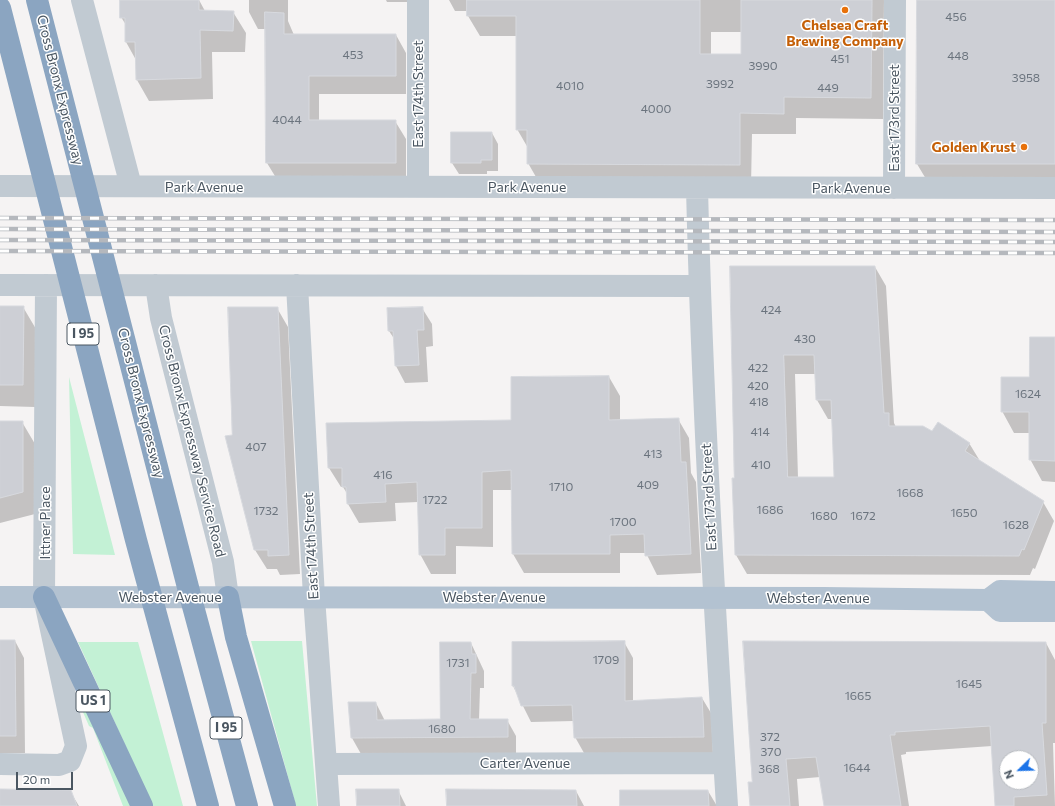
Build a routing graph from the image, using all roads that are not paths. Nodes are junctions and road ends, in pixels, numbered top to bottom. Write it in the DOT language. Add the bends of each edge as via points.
graph roads {
  1 [pos="37,0"];
  2 [pos="82,0"];
  3 [pos="418,0"];
  4 [pos="895,0"];
  5 [pos="0,8"];
  6 [pos="0,186"];
  7 [pos="131,186"];
  8 [pos="418,187"];
  9 [pos="894,188"];
  10 [pos="1055,188"];
  11 [pos="698,196"];
  12 [pos="699,279"];
  13 [pos="0,285"];
  14 [pos="46,285"];
  15 [pos="156,285"];
  16 [pos="297,285"];
  17 [pos="1055,592"];
  18 [pos="0,597"];
  19 [pos="44,597"];
  20 [pos="228,597"];
  21 [pos="314,597"];
  22 [pos="714,597"];
  23 [pos="988,600"];
  24 [pos="1055,611"];
  25 [pos="724,763"];
  26 [pos="0,764"];
  27 [pos="326,764"];
  28 [pos="142,806"];
  29 [pos="208,806"];
  30 [pos="247,806"];
  31 [pos="285,806"];
  32 [pos="329,806"];
  33 [pos="727,806"];
  1 -- 30 [label="highway, Cross Bronx Expressway / I 95" via="204,650"];
  2 -- 7 [label="street"];
  3 -- 8 [label="street, East 174th Street"];
  4 -- 9 [label="street, East 173rd Street"];
  5 -- 29 [label="highway, I 95" via="167,659"];
  6 -- 7 [label="street, Park Avenue"];
  7 -- 8 [label="street, Park Avenue"];
  8 -- 11 [label="street, Park Avenue"];
  9 -- 10 [label="street, Park Avenue"];
  9 -- 11 [label="street, Park Avenue"];
  11 -- 12 [label="street, East 173rd Street"];
  12 -- 16 [label="street"];
  12 -- 22 [label="street, East 173rd Street"];
  13 -- 14 [label="street"];
  14 -- 15 [label="street"];
  14 -- 19 [label="street, Ittner Place"];
  15 -- 16 [label="street"];
  15 -- 20 [label="street, Cross Bronx Expressway Service Road" via="161,318 223,562"];
  16 -- 21 [label="street, East 174th Street"];
  17 -- 23 [label="main road, Webster Avenue" via="1000,591"];
  18 -- 19 [label="main road, Webster Avenue"];
  19 -- 20 [label="main road, Webster Avenue"];
  19 -- 26 [label="street, Ittner Place" via="76,741 73,756 65,764 59,765"];
  19 -- 28 [label="highway, US 1"];
  20 -- 21 [label="main road, Webster Avenue"];
  20 -- 31 [label="highway" via="236,637"];
  21 -- 22 [label="main road, Webster Avenue"];
  21 -- 27 [label="street, East 174th Street"];
  22 -- 23 [label="main road, Webster Avenue"];
  22 -- 25 [label="street, East 173rd Street"];
  23 -- 24 [label="main road" via="1000,611"];
  25 -- 27 [label="street, Carter Avenue"];
  25 -- 33 [label="street, East 173rd Street"];
  27 -- 32 [label="street, East 174th Street"];
}
